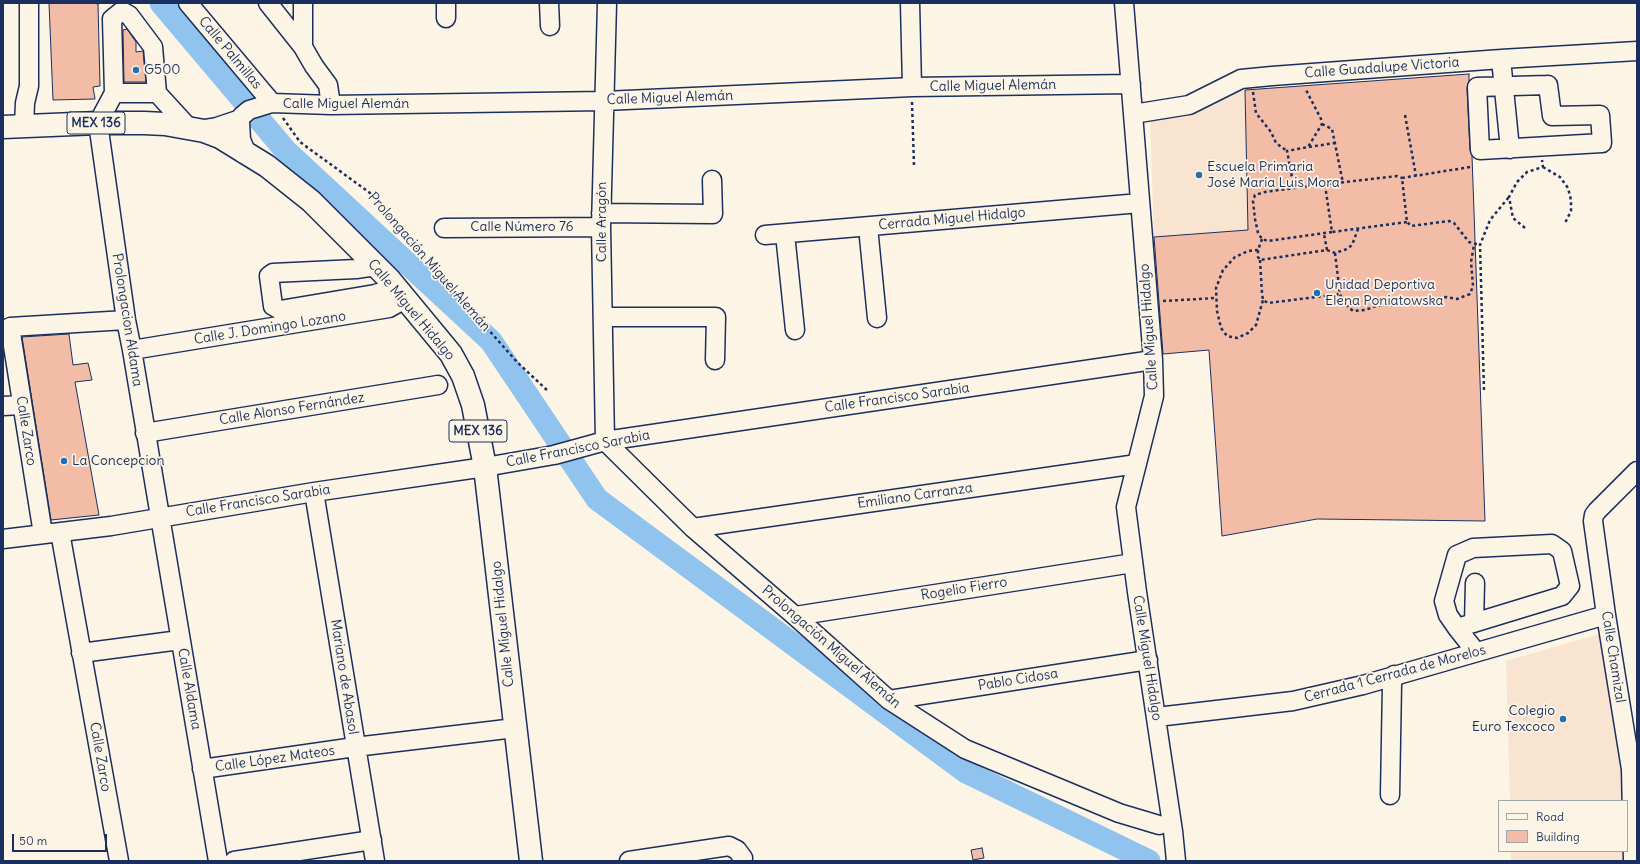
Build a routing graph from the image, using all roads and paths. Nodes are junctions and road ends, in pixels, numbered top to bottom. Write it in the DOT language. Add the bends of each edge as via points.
graph roads {
  1 [pos="29,3"];
  2 [pos="188,3"];
  3 [pos="268,3"];
  4 [pos="303,3"];
  5 [pos="549,3"];
  6 [pos="607,3"];
  7 [pos="910,3"];
  8 [pos="1124,3"];
  9 [pos="550,26"];
  10 [pos="303,47"];
  11 [pos="1637,51"];
  12 [pos="1501,59"];
  13 [pos="1298,74"];
  14 [pos="1252,78"];
  15 [pos="1131,84"];
  16 [pos="912,87"];
  17 [pos="1505,87"];
  18 [pos="114,93"];
  19 [pos="157,93"];
  20 [pos="604,101"];
  21 [pos="265,105"];
  22 [pos="331,105"];
  23 [pos="1133,114"];
  24 [pos="1405,115"];
  25 [pos="240,120"];
  26 [pos="98,123"];
  27 [pos="1322,124"];
  28 [pos="21,126"];
  29 [pos="204,132"];
  30 [pos="1335,143"];
  31 [pos="1308,147"];
  32 [pos="1541,147"];
  33 [pos="1510,148"];
  34 [pos="1287,151"];
  35 [pos="244,152"];
  36 [pos="914,166"];
  37 [pos="1470,167"];
  38 [pos="1543,167"];
  39 [pos="1416,176"];
  40 [pos="1402,178"];
  41 [pos="712,180"];
  42 [pos="1343,183"];
  43 [pos="1325,185"];
  44 [pos="1294,188"];
  45 [pos="1509,197"];
  46 [pos="1140,203"];
  47 [pos="601,220"];
  48 [pos="1406,222"];
  49 [pos="1565,223"];
  50 [pos="868,227"];
  51 [pos="444,228"];
  52 [pos="1525,228"];
  53 [pos="1358,229"];
  54 [pos="1332,232"];
  55 [pos="784,234"];
  56 [pos="1324,234"];
  57 [pos="765,235"];
  58 [pos="1262,239"];
  59 [pos="1474,244"];
  60 [pos="1480,245"];
  61 [pos="1258,250"];
  62 [pos="1327,250"];
  63 [pos="1335,253"];
  64 [pos="1260,260"];
  65 [pos="376,266"];
  66 [pos="400,293"];
  67 [pos="1340,294"];
  68 [pos="1216,298"];
  69 [pos="1263,300"];
  70 [pos="1148,302"];
  71 [pos="603,317"];
  72 [pos="877,318"];
  73 [pos="126,320"];
  74 [pos="795,330"];
  75 [pos="132,350"];
  76 [pos="715,360"];
  77 [pos="1152,360"];
  78 [pos="438,385"];
  79 [pos="1484,390"];
  80 [pos="549,392"];
  81 [pos="21,405"];
  82 [pos="3,406"];
  83 [pos="145,433"];
  84 [pos="599,443"];
  85 [pos="1137,464"];
  86 [pos="485,467"];
  87 [pos="1637,471"];
  88 [pos="314,492"];
  89 [pos="160,517"];
  90 [pos="693,528"];
  91 [pos="51,533"];
  92 [pos="3,539"];
  93 [pos="1133,563"];
  94 [pos="1475,583"];
  95 [pos="1606,615"];
  96 [pos="795,616"];
  97 [pos="1466,625"];
  98 [pos="180,640"];
  99 [pos="1476,652"];
  100 [pos="81,653"];
  101 [pos="1148,660"];
  102 [pos="1394,675"];
  103 [pos="889,700"];
  104 [pos="1157,717"];
  105 [pos="514,728"];
  106 [pos="355,747"];
  107 [pos="202,769"];
  108 [pos="1390,796"];
  109 [pos="1159,825"];
  110 [pos="372,840"];
  111 [pos="119,861"];
  112 [pos="218,861"];
  113 [pos="234,861"];
  114 [pos="375,861"];
  115 [pos="531,861"];
  116 [pos="629,861"];
  117 [pos="742,861"];
  118 [pos="1176,861"];
  119 [pos="1633,861"];
  1 -- 28 [label="street" via="29,86 34,101"];
  2 -- 21 [label="street, Calle Palmillas"];
  3 -- 10 [label="street"];
  4 -- 10 [label="street"];
  5 -- 9 [label="street"];
  6 -- 20 [label="street, Calle Aragón"];
  7 -- 16 [label="street"];
  8 -- 15 [label="street, Calle Míguel Hidalgo"];
  10 -- 22 [label="street" via="328,85"];
  11 -- 12 [label="street, Calle Guadalupe Victoria"];
  12 -- 13 [label="street, Calle Guadalupe Victoria"];
  12 -- 17 [label="street"];
  13 -- 14 [label="street, Calle Guadalupe Victoria"];
  13 -- 27 [label="path"];
  14 -- 23 [label="street, Calle Guadalupe Victoria" via="1241,79 1189,105"];
  14 -- 34 [label="path" via="1256,113 1276,143"];
  15 -- 16 [label="street, Calle Miguel Alemán"];
  15 -- 23 [label="street, Calle Míguel Hidalgo"];
  16 -- 20 [label="street, Calle Miguel Alemán"];
  16 -- 36 [label="path"];
  17 -- 32 [label="street" via="1548,84 1552,116 1600,115 1602,143"];
  17 -- 33 [label="street"];
  17 -- 33 [label="street" via="1477,87 1480,150"];
  18 -- 19 [label="street"];
  18 -- 19 [label="street" via="112,19 122,11 129,15 153,47"];
  18 -- 26 [label="street"];
  19 -- 29 [label="street"];
  20 -- 22 [label="street, Calle Miguel Alemán"];
  20 -- 47 [label="street, Calle Aragón"];
  21 -- 22 [label="street, Calle Miguel Alemán"];
  21 -- 25 [label="street" via="250,110"];
  21 -- 80 [label="path, Prolongación Miguel Alemán" via="300,142 370,193 507,351"];
  23 -- 46 [label="street, Calle Míguel Hidalgo"];
  24 -- 39 [label="path"];
  25 -- 29 [label="main road" via="217,130"];
  25 -- 35 [label="main road" via="239,140"];
  26 -- 28 [label="main road, Calle Míguel Hidalgo / MEX 136"];
  26 -- 29 [label="main road, Calle Míguel Hidalgo / MEX 136" via="165,124"];
  26 -- 73 [label="street, Prolongacion Aldama"];
  27 -- 30 [label="path" via="1332,129"];
  27 -- 31 [label="path"];
  29 -- 35 [label="main road, Calle Míguel Hidalgo / MEX 136"];
  30 -- 31 [label="path"];
  30 -- 42 [label="path"];
  31 -- 34 [label="path"];
  32 -- 33 [label="street"];
  32 -- 38 [label="path"];
  34 -- 44 [label="path"];
  35 -- 65 [label="main road, Calle Míguel Hidalgo / MEX 136" via="267,166 311,201"];
  37 -- 39 [label="path"];
  38 -- 45 [label="path" via="1527,172 1517,182"];
  38 -- 49 [label="path" via="1560,177 1568,188 1571,211"];
  39 -- 40 [label="path"];
  40 -- 42 [label="path" via="1397,176"];
  40 -- 48 [label="path"];
  41 -- 47 [label="street, Calle Número 76" via="713,214"];
  42 -- 43 [label="path"];
  43 -- 44 [label="path"];
  43 -- 54 [label="path"];
  44 -- 58 [label="path" via="1255,195 1255,219"];
  45 -- 52 [label="path" via="1513,218"];
  45 -- 60 [label="path" via="1490,220"];
  46 -- 50 [label="street, Cerrada Miguel Hidalgo"];
  46 -- 70 [label="street, Calle Míguel Hidalgo"];
  47 -- 51 [label="street, Calle Número 76"];
  47 -- 71 [label="street, Calle Aragón"];
  48 -- 53 [label="path"];
  48 -- 59 [label="path" via="1411,226 1449,221"];
  50 -- 55 [label="street, Cerrada Miguel Hidalgo"];
  50 -- 72 [label="street"];
  53 -- 54 [label="path"];
  53 -- 63 [label="path" via="1352,245"];
  54 -- 56 [label="path"];
  55 -- 57 [label="street, Cerrada Miguel Hidalgo"];
  55 -- 74 [label="street"];
  56 -- 58 [label="path" via="1268,241"];
  56 -- 62 [label="path"];
  58 -- 61 [label="path"];
  59 -- 60 [label="path"];
  59 -- 67 [label="path" via="1471,262 1472,291 1457,299 1446,297 1353,311 1343,302"];
  60 -- 79 [label="path"];
  61 -- 64 [label="path"];
  61 -- 68 [label="path" via="1235,257 1223,270 1216,288"];
  62 -- 63 [label="path"];
  62 -- 64 [label="path"];
  63 -- 67 [label="path"];
  64 -- 69 [label="path"];
  65 -- 66 [label="main road, Calle Míguel Hidalgo / MEX 136"];
  65 -- 66 [label="street" via="273,273 269,276 273,306 280,310 376,294"];
  66 -- 75 [label="street, Calle J. Domingo Lozano" via="389,308"];
  66 -- 86 [label="main road, Calle Míguel Hidalgo / MEX 136" via="451,354 463,376 473,405"];
  67 -- 69 [label="path" via="1268,303"];
  68 -- 69 [label="path" via="1221,328 1227,336 1237,338 1248,333 1256,324"];
  68 -- 70 [label="path"];
  70 -- 77 [label="street, Calle Míguel Hidalgo"];
  71 -- 76 [label="street" via="716,317"];
  71 -- 84 [label="street, Calle Aragón"];
  73 -- 75 [label="street, Prolongacion Aldama"];
  73 -- 81 [label="street, Calle Zarco" via="10,327"];
  75 -- 83 [label="street, Prolongacion Aldama"];
  77 -- 84 [label="street, Calle Francisco Sarabia"];
  77 -- 85 [label="street, Calle Míguel Hidalgo" via="1154,396"];
  78 -- 83 [label="street, Calle Alonso Fernández"];
  81 -- 82 [label="street"];
  81 -- 91 [label="street, Calle Zarco"];
  83 -- 89 [label="street, Prolongacion Aldama"];
  84 -- 86 [label="street, Calle Francisco Sarabia" via="554,455"];
  84 -- 90 [label="street, Prolongación Miguel Alemán"];
  85 -- 90 [label="street, Emiliano Carranza"];
  85 -- 93 [label="street, Calle Míguel Hidalgo" via="1126,507"];
  86 -- 88 [label="street, Calle Francisco Sarabia"];
  86 -- 105 [label="main road, Calle Míguel Hidalgo / MEX 136"];
  87 -- 95 [label="street, Calle Chamizal" via="1594,515"];
  88 -- 89 [label="street, Calle Francisco Sarabia"];
  88 -- 106 [label="street, Mariano de Abasol"];
  89 -- 91 [label="street, Calle Francisco Sarabia"];
  89 -- 98 [label="street, Calle Aldama"];
  90 -- 96 [label="street, Prolongación Miguel Alemán"];
  91 -- 92 [label="street, Calle Francisco Sarabia"];
  91 -- 100 [label="street, Calle Zarco"];
  93 -- 96 [label="street, Rogelio Fierro"];
  93 -- 101 [label="street, Calle Míguel Hidalgo"];
  94 -- 97 [label="street"];
  95 -- 99 [label="street, Cerrada 1 Cerrada de Morelos"];
  95 -- 119 [label="street, Calle Chamizal" via="1631,769"];
  96 -- 103 [label="street, Prolongación Miguel Alemán"];
  97 -- 97 [label="street" via="1562,596 1570,586 1562,551 1552,544 1473,548 1457,555 1444,601 1448,615"];
  97 -- 99 [label="street"];
  98 -- 100 [label="street"];
  98 -- 107 [label="street, Calle Aldama"];
  99 -- 102 [label="street, Cerrada 1 Cerrada de Morelos"];
  100 -- 111 [label="street, Calle Zarco"];
  101 -- 103 [label="street, Pablo Cidosa"];
  101 -- 104 [label="street, Calle Míguel Hidalgo"];
  102 -- 104 [label="street, Cerrada 1 Cerrada de Morelos" via="1293,701"];
  102 -- 108 [label="street"];
  103 -- 109 [label="street, Prolongación Miguel Alemán" via="965,749 1119,813"];
  104 -- 118 [label="street, Calle Míguel Hidalgo"];
  105 -- 106 [label="street, Calle López Mateos"];
  105 -- 115 [label="main road, Calle Míguel Hidalgo / MEX 136"];
  106 -- 107 [label="street, Calle López Mateos"];
  106 -- 110 [label="street, Mariano de Abasol"];
  107 -- 112 [label="street, Calle Aldama"];
  110 -- 113 [label="street"];
  110 -- 114 [label="street, Mariano de Abasol"];
  116 -- 117 [label="street" via="728,846 737,850 743,858"];
}
